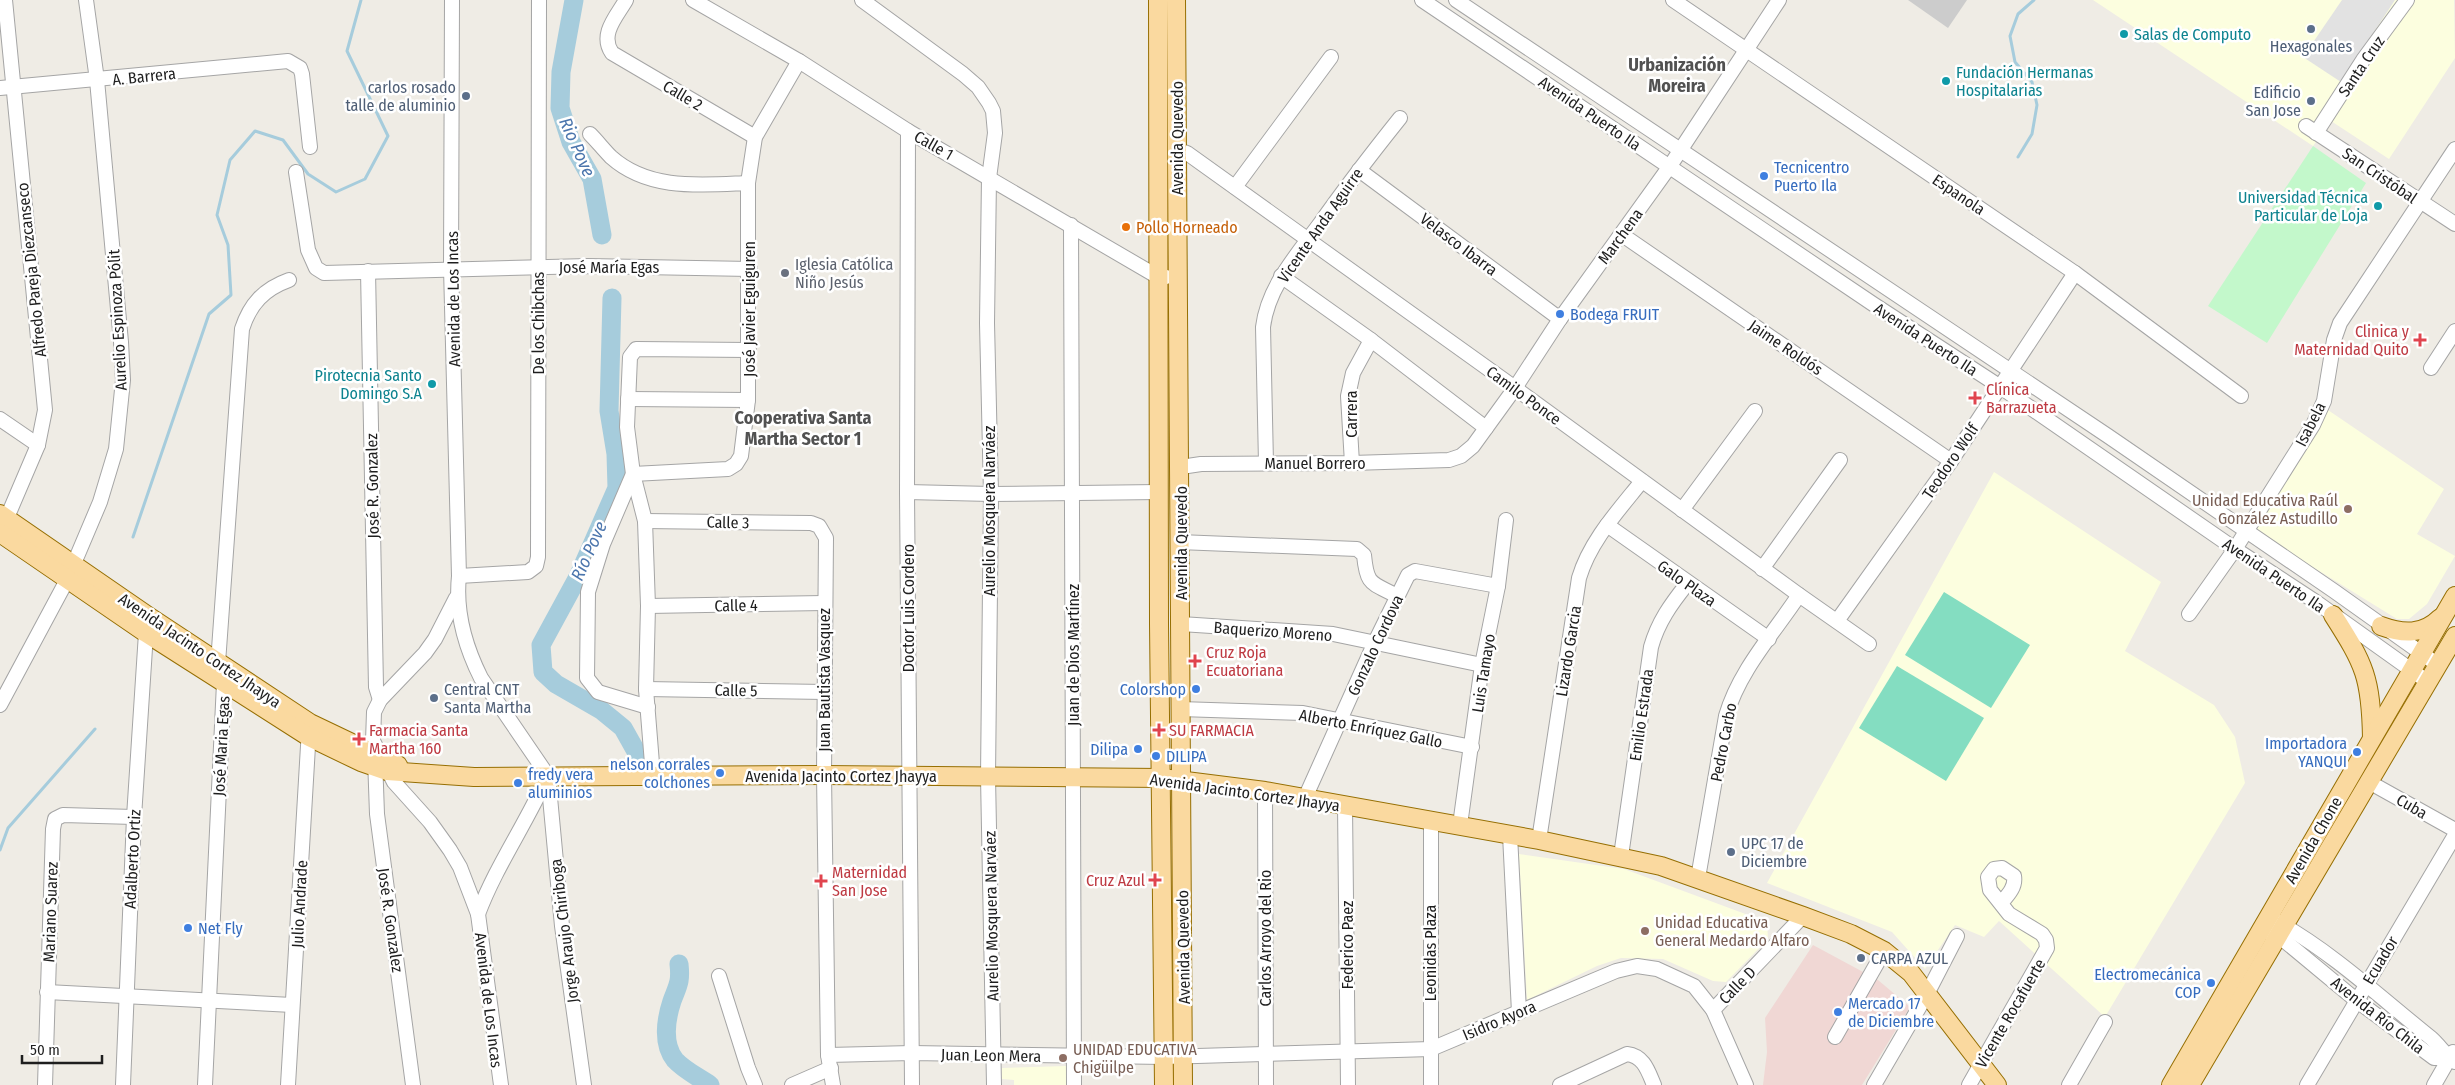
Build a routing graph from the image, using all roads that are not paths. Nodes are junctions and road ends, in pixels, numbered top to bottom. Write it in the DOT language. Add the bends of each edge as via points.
graph roads {
  1 [pos="5,0"];
  2 [pos="86,0"];
  3 [pos="452,0"];
  4 [pos="539,0"];
  5 [pos="626,0"];
  6 [pos="693,0"];
  7 [pos="862,0"];
  8 [pos="1158,0"];
  9 [pos="1176,0"];
  10 [pos="1422,0"];
  11 [pos="1456,0"];
  12 [pos="1673,0"];
  13 [pos="1779,0"];
  14 [pos="2407,0"];
  15 [pos="1746,50"];
  16 [pos="1331,57"];
  17 [pos="799,61"];
  18 [pos="97,80"];
  19 [pos="6,88"];
  20 [pos="1400,118"];
  21 [pos="2311,129"];
  22 [pos="908,131"];
  23 [pos="590,134"];
  24 [pos="755,137"];
  25 [pos="310,148"];
  26 [pos="1176,148"];
  27 [pos="1680,148"];
  28 [pos="2455,149"];
  29 [pos="1670,166"];
  30 [pos="1359,170"];
  31 [pos="296,172"];
  32 [pos="989,178"];
  33 [pos="748,183"];
  34 [pos="1235,188"];
  35 [pos="2420,201"];
  36 [pos="2455,224"];
  37 [pos="1071,225"];
  38 [pos="1621,234"];
  39 [pos="1308,240"];
  40 [pos="538,267"];
  41 [pos="451,268"];
  42 [pos="750,269"];
  43 [pos="368,271"];
  44 [pos="2075,273"];
  45 [pos="1281,276"];
  46 [pos="1179,277"];
  47 [pos="1160,278"];
  48 [pos="289,280"];
  49 [pos="1560,318"];
  50 [pos="2455,331"];
  51 [pos="1371,340"];
  52 [pos="749,350"];
  53 [pos="2431,368"];
  54 [pos="2010,372"];
  55 [pos="1999,386"];
  56 [pos="1515,388"];
  57 [pos="2241,396"];
  58 [pos="628,399"];
  59 [pos="748,400"];
  60 [pos="1755,411"];
  61 [pos="0,419"];
  62 [pos="1486,428"];
  63 [pos="38,445"];
  64 [pos="1449,460"];
  65 [pos="1840,460"];
  66 [pos="1951,461"];
  67 [pos="1266,463"];
  68 [pos="1352,463"];
  69 [pos="1181,467"];
  70 [pos="633,474"];
  71 [pos="1642,481"];
  72 [pos="907,492"];
  73 [pos="1072,492"];
  74 [pos="1160,492"];
  75 [pos="991,494"];
  76 [pos="1682,510"];
  77 [pos="1506,520"];
  78 [pos="645,521"];
  79 [pos="811,523"];
  80 [pos="2,525"];
  81 [pos="1607,525"];
  82 [pos="2247,532"];
  83 [pos="1179,542"];
  84 [pos="2235,549"];
  85 [pos="74,564"];
  86 [pos="1762,569"];
  87 [pos="459,576"];
  88 [pos="66,580"];
  89 [pos="1687,584"];
  90 [pos="1498,586"];
  91 [pos="1397,596"];
  92 [pos="1798,596"];
  93 [pos="2455,596"];
  94 [pos="456,598"];
  95 [pos="824,604"];
  96 [pos="648,606"];
  97 [pos="2189,614"];
  98 [pos="2444,614"];
  99 [pos="2333,615"];
  100 [pos="1837,621"];
  101 [pos="1181,624"];
  102 [pos="2382,626"];
  103 [pos="146,633"];
  104 [pos="2455,636"];
  105 [pos="1769,639"];
  106 [pos="1375,642"];
  107 [pos="1870,644"];
  108 [pos="2422,653"];
  109 [pos="218,663"];
  110 [pos="2438,665"];
  111 [pos="1482,666"];
  112 [pos="2412,670"];
  113 [pos="2428,682"];
  114 [pos="224,683"];
  115 [pos="646,689"];
  116 [pos="825,692"];
  117 [pos="380,700"];
  118 [pos="0,705"];
  119 [pos="648,707"];
  120 [pos="1180,709"];
  121 [pos="1339,722"];
  122 [pos="309,730"];
  123 [pos="2372,739"];
  124 [pos="1472,747"];
  125 [pos="380,762"];
  126 [pos="824,775"];
  127 [pos="548,776"];
  128 [pos="1073,776"];
  129 [pos="649,777"];
  130 [pos="910,777"];
  131 [pos="988,777"];
  132 [pos="1162,778"];
  133 [pos="1181,780"];
  134 [pos="2369,782"];
  135 [pos="1265,791"];
  136 [pos="1305,798"];
  137 [pos="1346,806"];
  138 [pos="134,817"];
  139 [pos="1430,821"];
  140 [pos="1460,826"];
  141 [pos="2455,830"];
  142 [pos="1510,835"];
  143 [pos="2455,835"];
  144 [pos="1539,840"];
  145 [pos="1621,856"];
  146 [pos="1698,878"];
  147 [pos="2001,903"];
  148 [pos="478,914"];
  149 [pos="1803,916"];
  150 [pos="2265,923"];
  151 [pos="2281,931"];
  152 [pos="1957,936"];
  153 [pos="1884,951"];
  154 [pos="719,976"];
  155 [pos="2365,984"];
  156 [pos="47,992"];
  157 [pos="1927,994"];
  158 [pos="126,996"];
  159 [pos="2356,1000"];
  160 [pos="208,1001"];
  161 [pos="292,1005"];
  162 [pos="1713,1010"];
  163 [pos="1519,1012"];
  164 [pos="2105,1022"];
  165 [pos="1835,1037"];
  166 [pos="1431,1049"];
  167 [pos="1348,1053"];
  168 [pos="912,1054"];
  169 [pos="1266,1054"];
  170 [pos="1075,1055"];
  171 [pos="994,1056"];
  172 [pos="1183,1056"];
  173 [pos="1164,1057"];
  174 [pos="2453,1057"];
  175 [pos="830,1061"];
  176 [pos="1981,1064"];
  177 [pos="45,1085"];
  178 [pos="123,1085"];
  179 [pos="205,1085"];
  180 [pos="288,1085"];
  181 [pos="413,1085"];
  182 [pos="501,1085"];
  183 [pos="584,1085"];
  184 [pos="755,1085"];
  185 [pos="792,1085"];
  186 [pos="833,1085"];
  187 [pos="912,1085"];
  188 [pos="994,1085"];
  189 [pos="1074,1085"];
  190 [pos="1164,1085"];
  191 [pos="1183,1085"];
  192 [pos="1266,1085"];
  193 [pos="1348,1085"];
  194 [pos="1431,1085"];
  195 [pos="1560,1085"];
  196 [pos="1654,1085"];
  197 [pos="1746,1085"];
  198 [pos="1874,1085"];
  199 [pos="1969,1085"];
  200 [pos="1997,1085"];
  201 [pos="2069,1085"];
  202 [pos="2171,1085"];
  203 [pos="2190,1085"];
  204 [pos="2307,1085"];
  205 [pos="2434,1085"];
  1 -- 19 [label="street, Alfredo Pareja Diezcanseco"];
  2 -- 18 [label="street, Aurelio Espinoza Pólit"];
  3 -- 41 [label="street, Avenida de Los Incas"];
  4 -- 40 [label="street, De los Chibchas"];
  5 -- 24 [label="street, Calle 2" via="607,33 606,42 612,53"];
  6 -- 17 [label="street, Calle 1"];
  7 -- 32 [label="street, Aurelio Mosquera Narváez" via="963,74 985,96 993,111 995,133"];
  8 -- 47 [label="main road, Avenida Quevedo"];
  9 -- 26 [label="main road, Avenida Quevedo"];
  10 -- 29 [label="street, Avenida Puerto Ila"];
  11 -- 27 [label="street, Avenida Puerto Ila"];
  12 -- 15 [label="street, Espanola"];
  13 -- 15 [label="street, Marchena"];
  14 -- 21 [label="street, Santa Cruz"];
  15 -- 27 [label="street, Marchena"];
  15 -- 44 [label="street, Espanola"];
  16 -- 34 [label="street"];
  17 -- 22 [label="street, Calle 1"];
  17 -- 24 [label="street, José Javier Eguiguren"];
  18 -- 19 [label="street, A. Barrera"];
  18 -- 25 [label="street, A. Barrera" via="288,61 300,68 302,74"];
  18 -- 85 [label="street, Aurelio Espinoza Pólit" via="123,380 116,450 100,502"];
  19 -- 63 [label="street, Alfredo Pareja Diezcanseco" via="44,410"];
  20 -- 30 [label="street, Vicente Anda Aguirre"];
  21 -- 35 [label="street, San Cristóbal"];
  22 -- 32 [label="street, Calle 1"];
  22 -- 72 [label="street, Doctor Luis Cordero"];
  23 -- 33 [label="street" via="611,157 652,180 689,186"];
  24 -- 33 [label="street, José Javier Eguiguren"];
  26 -- 34 [label="street, Camilo Ponce"];
  26 -- 46 [label="main road, Avenida Quevedo"];
  27 -- 29 [label="street, Marchena"];
  27 -- 54 [label="street, Avenida Puerto Ila"];
  28 -- 35 [label="street, Isabela"];
  29 -- 38 [label="street, Marchena"];
  29 -- 55 [label="street, Avenida Puerto Ila"];
  30 -- 39 [label="street, Vicente Anda Aguirre"];
  30 -- 49 [label="street, Velasco Ibarra"];
  31 -- 43 [label="street, José María Egas" via="308,250 318,271"];
  32 -- 37 [label="street, Calle 1"];
  32 -- 75 [label="street, Aurelio Mosquera Narváez" via="987,323"];
  33 -- 42 [label="street, José Javier Eguiguren"];
  34 -- 39 [label="street, Camilo Ponce"];
  35 -- 36 [label="street, San Cristóbal"];
  35 -- 82 [label="street, Isabela" via="2340,323 2334,340 2324,402 2313,426"];
  37 -- 47 [label="street, Calle 1"];
  37 -- 73 [label="street, Juan de Dios Martínez"];
  38 -- 49 [label="street, Marchena"];
  38 -- 66 [label="street, Jaime Roldós"];
  39 -- 45 [label="street, Vicente Anda Aguirre"];
  39 -- 56 [label="street, Camilo Ponce"];
  40 -- 41 [label="street, José María Egas"];
  40 -- 42 [label="street, José María Egas"];
  40 -- 87 [label="street, De los Chibchas" via="536,566 528,572"];
  41 -- 43 [label="street, José María Egas"];
  41 -- 87 [label="street, Avenida de Los Incas"];
  42 -- 52 [label="street, José Javier Eguiguren"];
  43 -- 117 [label="street, José R. Gonzalez" via="376,687"];
  44 -- 54 [label="street, Teodoro Wolf"];
  44 -- 57 [label="street, Espanola"];
  45 -- 51 [label="street"];
  45 -- 67 [label="street, Vicente Anda Aguirre" via="1265,308 1263,326"];
  46 -- 47 [label="street"];
  46 -- 69 [label="main road, Avenida Quevedo"];
  47 -- 74 [label="main road, Avenida Quevedo"];
  48 -- 109 [label="street, José Maria Egas" via="264,292 246,315 242,329"];
  49 -- 56 [label="street, Marchena"];
  50 -- 53 [label="street"];
  51 -- 62 [label="street"];
  51 -- 68 [label="street, Carrera" via="1353,373 1348,396"];
  52 -- 58 [label="street" via="636,349 630,357"];
  52 -- 59 [label="street, José Javier Eguiguren"];
  54 -- 55 [label="street, Teodoro Wolf"];
  54 -- 82 [label="street, Avenida Puerto Ila"];
  55 -- 66 [label="street, Teodoro Wolf"];
  55 -- 84 [label="street, Avenida Puerto Ila"];
  56 -- 62 [label="street, Marchena"];
  56 -- 71 [label="street, Camilo Ponce"];
  58 -- 59 [label="street"];
  58 -- 70 [label="street" via="626,427"];
  59 -- 70 [label="street, José Javier Eguiguren" via="741,456 736,464 728,469"];
  60 -- 76 [label="street"];
  61 -- 63 [label="street"];
  62 -- 64 [label="street, Marchena" via="1473,446 1461,456"];
  63 -- 80 [label="street, Alfredo Pareja Diezcanseco"];
  64 -- 68 [label="street, Manuel Borrero"];
  65 -- 86 [label="street"];
  66 -- 100 [label="street, Teodoro Wolf"];
  67 -- 68 [label="street, Manuel Borrero"];
  67 -- 69 [label="street, Manuel Borrero"];
  69 -- 83 [label="main road, Avenida Quevedo"];
  70 -- 78 [label="street"];
  70 -- 119 [label="street" via="602,544 588,592 585,668 587,678 598,692"];
  71 -- 76 [label="street, Camilo Ponce"];
  71 -- 81 [label="street, Lizardo Garcia"];
  72 -- 75 [label="street"];
  72 -- 130 [label="street, Doctor Luis Cordero"];
  73 -- 74 [label="street"];
  73 -- 75 [label="street"];
  73 -- 128 [label="street, Juan de Dios Martínez"];
  74 -- 132 [label="main road, Avenida Quevedo"];
  75 -- 131 [label="street, Aurelio Mosquera Narváez"];
  76 -- 86 [label="street, Camilo Ponce"];
  77 -- 90 [label="street, Luis Tamayo"];
  78 -- 79 [label="street, Calle 3"];
  78 -- 96 [label="street"];
  79 -- 95 [label="street, Juan Bautista Vasquez" via="819,526 826,538"];
  80 -- 85 [label="main road, Avenida Jacinto Cortez Jhayya"];
  80 -- 88 [label="main road, Avenida Jacinto Cortez Jhayya"];
  81 -- 89 [label="street, Galo Plaza"];
  81 -- 144 [label="street, Lizardo Garcia" via="1588,555 1579,578"];
  82 -- 84 [label="street, Isabela"];
  82 -- 102 [label="street, Avenida Puerto Ila"];
  83 -- 91 [label="street" via="1357,549 1364,555 1369,579"];
  83 -- 101 [label="main road, Avenida Quevedo"];
  84 -- 97 [label="street, Isabela"];
  84 -- 99 [label="street, Avenida Puerto Ila"];
  85 -- 88 [label="street, Aurelio Espinoza Pólit"];
  85 -- 109 [label="main road, Avenida Jacinto Cortez Jhayya"];
  86 -- 92 [label="street, Camilo Ponce"];
  87 -- 94 [label="street, Avenida de Los Incas"];
  88 -- 103 [label="main road, Avenida Jacinto Cortez Jhayya"];
  88 -- 118 [label="street, Aurelio Espinoza Pólit"];
  89 -- 105 [label="street, Galo Plaza"];
  89 -- 145 [label="street, Emilio Estrada" via="1663,615 1651,647"];
  90 -- 91 [label="street, Gonzalo Cordova" via="1415,571 1408,575"];
  90 -- 111 [label="street, Luis Tamayo"];
  91 -- 106 [label="street, Gonzalo Cordova"];
  92 -- 100 [label="street, Camilo Ponce"];
  92 -- 105 [label="street, Pedro Carbo"];
  93 -- 98 [label="main road, Avenida Chone"];
  94 -- 117 [label="street, Avenida de Los Incas" via="425,653"];
  94 -- 127 [label="street, Avenida de Los Incas" via="462,633 473,662"];
  95 -- 96 [label="street, Calle 4"];
  95 -- 116 [label="street, Juan Bautista Vasquez"];
  96 -- 115 [label="street"];
  98 -- 102 [label="main road" via="2433,625 2413,632"];
  98 -- 108 [label="main road, Avenida Chone"];
  99 -- 112 [label="street, Avenida Puerto Ila"];
  99 -- 123 [label="main road" via="2359,656 2366,674"];
  100 -- 107 [label="street, Camilo Ponce"];
  101 -- 106 [label="street, Baquerizo Moreno" via="1333,634"];
  101 -- 120 [label="main road, Avenida Quevedo"];
  102 -- 108 [label="street, Avenida Puerto Ila"];
  103 -- 114 [label="main road, Avenida Jacinto Cortez Jhayya"];
  103 -- 138 [label="street, Adalberto Ortiz"];
  104 -- 110 [label="main road, Avenida Chone"];
  105 -- 146 [label="street, Pedro Carbo" via="1740,681 1726,716"];
  106 -- 111 [label="street, Baquerizo Moreno"];
  106 -- 121 [label="street, Gonzalo Cordova"];
  108 -- 110 [label="street, Avenida Puerto Ila"];
  108 -- 112 [label="main road, Avenida Chone"];
  109 -- 114 [label="street, José Maria Egas"];
  109 -- 122 [label="main road, Avenida Jacinto Cortez Jhayya"];
  110 -- 113 [label="main road, Avenida Chone"];
  111 -- 124 [label="street, Luis Tamayo"];
  112 -- 113 [label="street, Avenida Puerto Ila"];
  112 -- 123 [label="main road, Avenida Chone"];
  113 -- 134 [label="main road, Avenida Chone"];
  114 -- 122 [label="main road, Avenida Jacinto Cortez Jhayya"];
  114 -- 160 [label="street, José Maria Egas"];
  115 -- 116 [label="street, Calle 5"];
  115 -- 119 [label="street"];
  116 -- 126 [label="street, Juan Bautista Vasquez"];
  117 -- 125 [label="street, Avenida de Los Incas" via="372,725"];
  119 -- 129 [label="street"];
  120 -- 121 [label="street, Alberto Enríquez Gallo" via="1303,713"];
  120 -- 133 [label="main road, Avenida Quevedo"];
  121 -- 124 [label="street, Alberto Enríquez Gallo"];
  121 -- 136 [label="street, Gonzalo Cordova"];
  122 -- 125 [label="main road, Avenida Jacinto Cortez Jhayya"];
  122 -- 161 [label="street, Julio Andrade"];
  123 -- 150 [label="main road, Avenida Chone"];
  124 -- 140 [label="street, Luis Tamayo"];
  125 -- 127 [label="main road, Avenida Jacinto Cortez Jhayya" via="409,772 474,777"];
  125 -- 148 [label="street, Avenida de Los Incas" via="450,850"];
  125 -- 181 [label="street, José R. Gonzalez" via="377,814"];
  126 -- 129 [label="main road, Avenida Jacinto Cortez Jhayya"];
  126 -- 130 [label="main road, Avenida Jacinto Cortez Jhayya"];
  126 -- 175 [label="street, Juan Bautista Vasquez"];
  127 -- 129 [label="main road, Avenida Jacinto Cortez Jhayya"];
  127 -- 148 [label="street, Avenida de Los Incas"];
  127 -- 183 [label="street, Jorge Araujo Chiriboga" via="562,926"];
  128 -- 131 [label="main road, Avenida Jacinto Cortez Jhayya"];
  128 -- 132 [label="main road, Avenida Jacinto Cortez Jhayya"];
  128 -- 170 [label="street, Juan de Dios Martínez"];
  130 -- 131 [label="main road, Avenida Jacinto Cortez Jhayya"];
  130 -- 168 [label="street, Doctor Luis Cordero"];
  131 -- 171 [label="street, Aurelio Mosquera Narváez"];
  132 -- 133 [label="main road, Avenida Jacinto Cortez Jhayya"];
  132 -- 173 [label="main road, Avenida Quevedo"];
  133 -- 135 [label="main road, Avenida Jacinto Cortez Jhayya"];
  133 -- 172 [label="main road, Avenida Quevedo"];
  134 -- 141 [label="street, Cuba"];
  134 -- 151 [label="main road, Avenida Chone"];
  135 -- 136 [label="main road, Avenida Jacinto Cortez Jhayya"];
  135 -- 169 [label="street, Carlos Arroyo del Rio"];
  136 -- 137 [label="main road, Avenida Jacinto Cortez Jhayya"];
  137 -- 139 [label="main road, Avenida Jacinto Cortez Jhayya"];
  137 -- 167 [label="street, Federico Paez"];
  138 -- 156 [label="street, Mariano Suarez" via="63,815 55,819"];
  138 -- 158 [label="street, Adalberto Ortiz"];
  139 -- 140 [label="main road, Avenida Jacinto Cortez Jhayya"];
  139 -- 166 [label="street, Leonidas Plaza"];
  140 -- 142 [label="main road, Avenida Jacinto Cortez Jhayya"];
  142 -- 144 [label="main road, Avenida Jacinto Cortez Jhayya"];
  142 -- 163 [label="street"];
  143 -- 155 [label="street, Ecuador"];
  144 -- 145 [label="main road, Avenida Jacinto Cortez Jhayya"];
  145 -- 146 [label="main road, Avenida Jacinto Cortez Jhayya"];
  146 -- 149 [label="main road, Avenida Jacinto Cortez Jhayya"];
  147 -- 176 [label="street, Vicente Rocafuerte" via="2009,914 2042,934 2047,948"];
  148 -- 182 [label="street, Avenida de Los Incas"];
  149 -- 153 [label="main road, Avenida Jacinto Cortez Jhayya" via="1851,934"];
  149 -- 162 [label="street, Calle D"];
  150 -- 151 [label="street, Avenida Río Chila"];
  150 -- 202 [label="main road, Avenida Chone"];
  151 -- 155 [label="street, Avenida Río Chila"];
  151 -- 159 [label="street, Avenida Río Chila"];
  151 -- 203 [label="main road, Avenida Chone"];
  152 -- 157 [label="street"];
  153 -- 157 [label="main road, Avenida Jacinto Cortez Jhayya" via="1910,973"];
  153 -- 165 [label="street"];
  154 -- 184 [label="street"];
  155 -- 159 [label="street, Ecuador"];
  155 -- 174 [label="street, Avenida Río Chila"];
  156 -- 158 [label="street"];
  156 -- 177 [label="street, Mariano Suarez"];
  157 -- 176 [label="main road, Avenida Jacinto Cortez Jhayya"];
  157 -- 198 [label="street"];
  158 -- 160 [label="street"];
  158 -- 178 [label="street, Adalberto Ortiz"];
  159 -- 174 [label="street, Avenida Río Chila" via="2434,1058"];
  159 -- 204 [label="street, Ecuador"];
  160 -- 161 [label="street"];
  160 -- 179 [label="street, José Maria Egas"];
  161 -- 180 [label="street, Julio Andrade"];
  162 -- 163 [label="street, Isidro Ayora" via="1694,986 1657,969 1637,966 1616,970"];
  162 -- 197 [label="street, Isidro Ayora"];
  163 -- 166 [label="street, Isidro Ayora"];
  164 -- 201 [label="street"];
  166 -- 167 [label="street, Isidro Ayora"];
  166 -- 194 [label="street, Leonidas Plaza"];
  167 -- 169 [label="street, Isidro Ayora"];
  167 -- 193 [label="street, Federico Paez"];
  168 -- 171 [label="street, Juan Leon Mera"];
  168 -- 175 [label="street, Juan Leon Mera"];
  168 -- 187 [label="street, Doctor Luis Cordero"];
  169 -- 172 [label="street, Isidro Ayora"];
  169 -- 192 [label="street, Carlos Arroyo del Rio"];
  170 -- 171 [label="street, Juan Leon Mera"];
  170 -- 173 [label="street, Juan Leon Mera"];
  170 -- 189 [label="street, Juan de Dios Martínez"];
  171 -- 188 [label="street, Aurelio Mosquera Narváez"];
  172 -- 173 [label="street, Juan Leon Mera"];
  172 -- 191 [label="main road, Avenida Quevedo"];
  173 -- 190 [label="main road, Avenida Quevedo"];
  174 -- 205 [label="street"];
  175 -- 185 [label="street"];
  175 -- 186 [label="street, Juan Bautista Vasquez"];
  176 -- 199 [label="street, Vicente Rocafuerte"];
  176 -- 200 [label="main road, Avenida Jacinto Cortez Jhayya"];
  195 -- 196 [label="street" via="1619,1056 1636,1055 1642,1060"];
}
